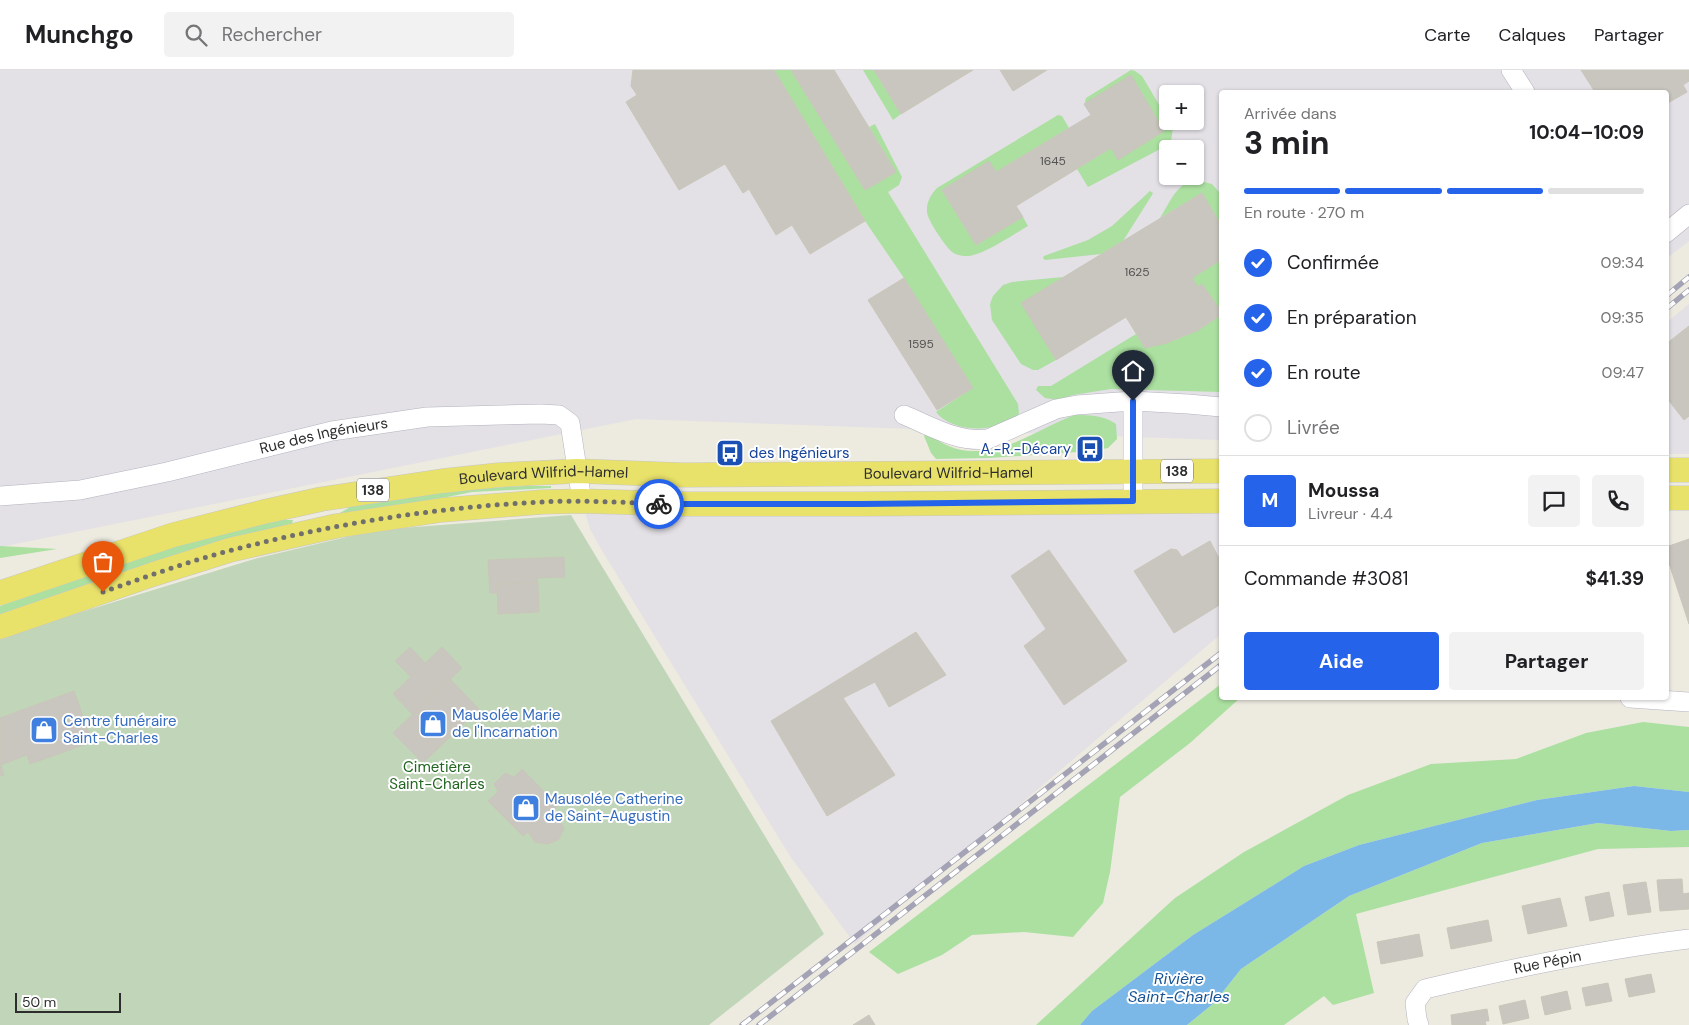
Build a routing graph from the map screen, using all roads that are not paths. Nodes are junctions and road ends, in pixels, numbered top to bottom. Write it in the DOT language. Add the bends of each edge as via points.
graph roads {
  1 [pos="1512,70"];
  2 [pos="1524,90"];
  3 [pos="1689,214"];
  4 [pos="1669,230"];
  5 [pos="1133,401"];
  6 [pos="1219,407"];
  7 [pos="904,415"];
  8 [pos="1669,470"];
  9 [pos="1689,470"];
  10 [pos="577,471"];
  11 [pos="1133,471"];
  12 [pos="1219,471"];
  13 [pos="0,496"];
  14 [pos="1669,498"];
  15 [pos="1689,498"];
  16 [pos="1219,500"];
  17 [pos="582,501"];
  18 [pos="1133,501"];
  19 [pos="0,593"];
  20 [pos="0,627"];
  21 [pos="1660,700"];
  22 [pos="1689,702"];
  23 [pos="1689,939"];
  24 [pos="1419,1025"];
  1 -- 2 [label="street"];
  3 -- 4 [label="street"];
  5 -- 6 [label="street"];
  5 -- 7 [label="street" via="1056,409 988,439 977,440 954,437"];
  5 -- 11 [label="street"];
  8 -- 9 [label="main road"];
  10 -- 11 [label="main road, Boulevard Wilfrid-Hamel / 138" via="683,475"];
  10 -- 13 [label="street, Rue des Ingénieurs" via="570,423 559,415 427,417 332,431 80,490"];
  10 -- 17 [label="street, Rue des Ingénieurs"];
  10 -- 19 [label="main road, Boulevard Wilfrid-Hamel / 138" via="442,481 322,499 173,536"];
  11 -- 12 [label="main road, Boulevard Wilfrid-Hamel / 138"];
  11 -- 18 [label="street"];
  14 -- 15 [label="main road"];
  16 -- 18 [label="main road, Boulevard Wilfrid-Hamel / 138"];
  17 -- 18 [label="main road, Boulevard Wilfrid-Hamel / 138" via="683,504"];
  17 -- 20 [label="main road, Boulevard Wilfrid-Hamel / 138" via="442,510 301,533 230,550"];
  21 -- 22 [label="street"];
  23 -- 24 [label="street, Rue Pépin" via="1537,963 1425,989 1415,1003"];
}
